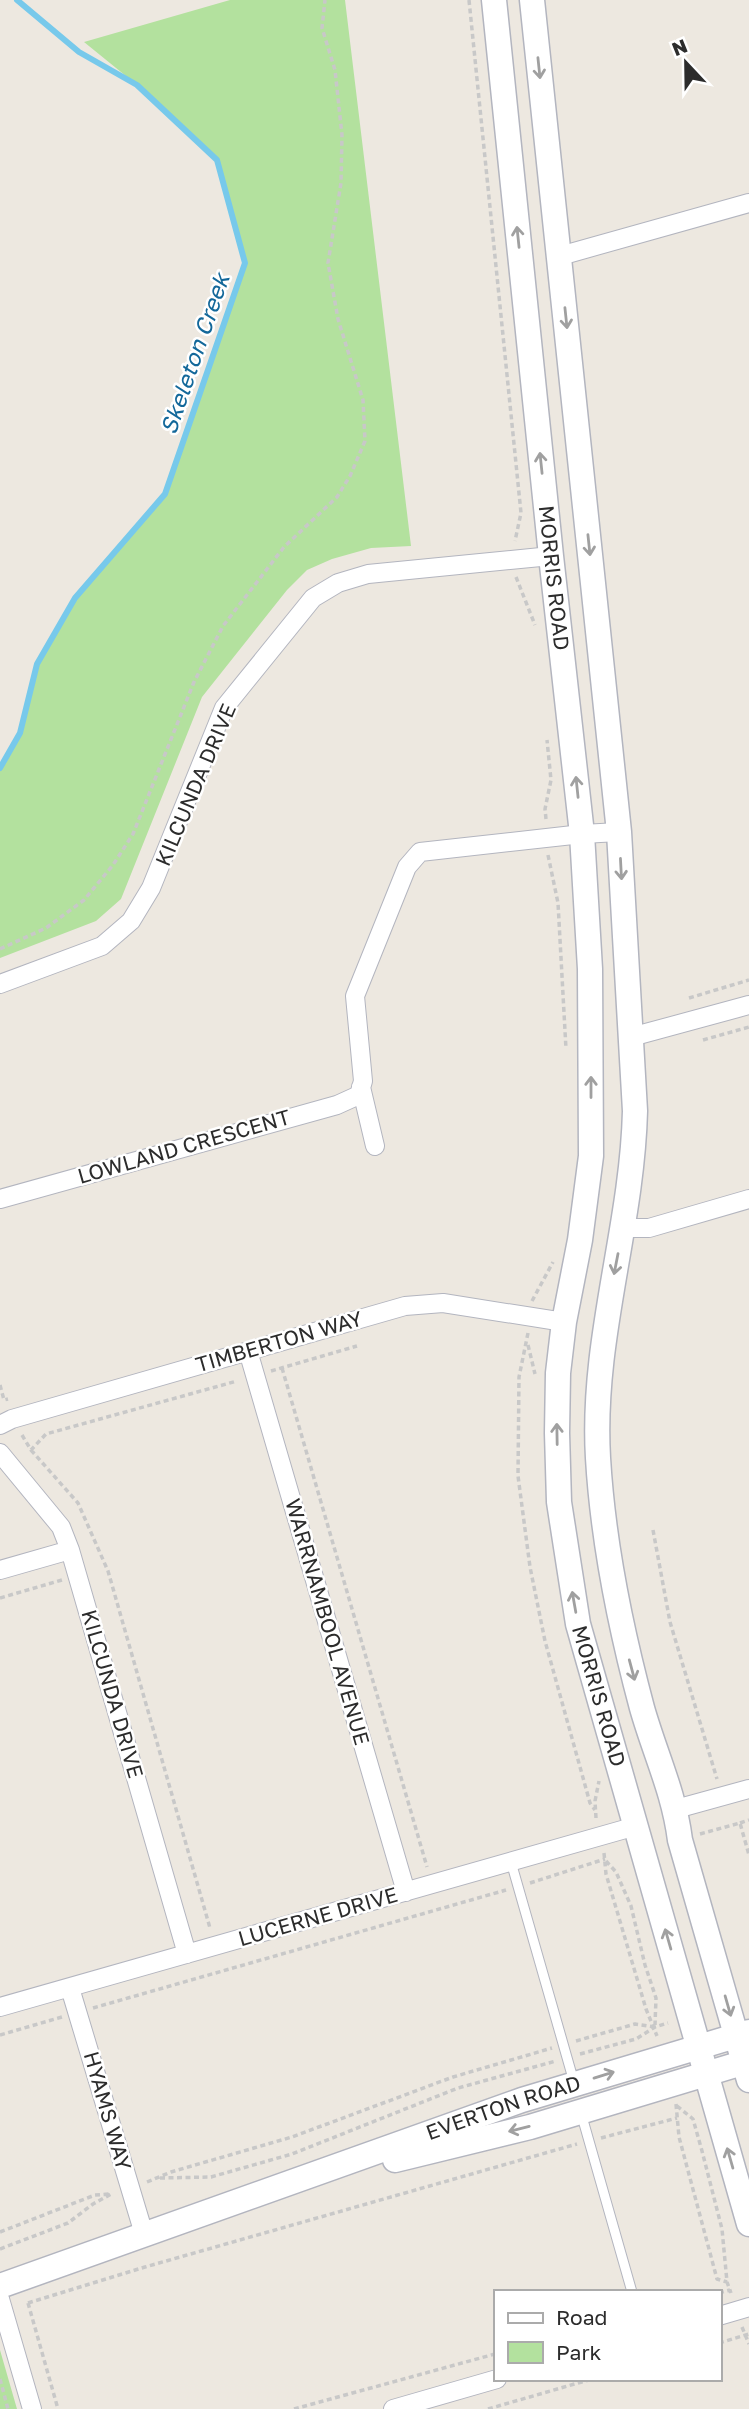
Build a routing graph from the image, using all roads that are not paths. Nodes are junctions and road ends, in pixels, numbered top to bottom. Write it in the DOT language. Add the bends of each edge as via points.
graph roads {
  1 [pos="494,0"];
  2 [pos="532,0"];
  3 [pos="749,203"];
  4 [pos="559,256"];
  5 [pos="551,556"];
  6 [pos="619,832"];
  7 [pos="582,834"];
  8 [pos="0,984"];
  9 [pos="749,1005"];
  10 [pos="631,1037"];
  11 [pos="361,1087"];
  12 [pos="375,1146"];
  13 [pos="634,1149"];
  14 [pos="591,1156"];
  15 [pos="0,1199"];
  16 [pos="749,1199"];
  17 [pos="623,1228"];
  18 [pos="564,1322"];
  19 [pos="248,1351"];
  20 [pos="6,1422"];
  21 [pos="0,1453"];
  22 [pos="70,1550"];
  23 [pos="0,1570"];
  24 [pos="749,1789"];
  25 [pos="676,1810"];
  26 [pos="636,1826"];
  27 [pos="511,1862"];
  28 [pos="406,1892"];
  29 [pos="187,1954"];
  30 [pos="70,1987"];
  31 [pos="0,2007"];
  32 [pos="743,2034"];
  33 [pos="699,2047"];
  34 [pos="747,2068"];
  35 [pos="706,2073"];
  36 [pos="574,2084"];
  37 [pos="580,2111"];
  38 [pos="262,2194"];
  39 [pos="749,2224"];
  40 [pos="144,2234"];
  41 [pos="0,2286"];
  42 [pos="631,2290"];
  43 [pos="0,2300"];
  44 [pos="749,2307"];
  45 [pos="721,2315"];
  46 [pos="494,2380"];
  47 [pos="32,2409"];
  48 [pos="393,2409"];
  5 -- 1 [label="street, MORRIS ROAD, one-way"];
  2 -- 4 [label="street, MORRIS ROAD, one-way"];
  3 -- 4 [label="street"];
  4 -- 6 [label="street, MORRIS ROAD, one-way"];
  7 -- 5 [label="street, MORRIS ROAD, one-way"];
  5 -- 8 [label="street, KILCUNDA DRIVE" via="368,574 338,583 313,598 224,708 152,888 131,921 102,946"];
  6 -- 7 [label="street"];
  6 -- 10 [label="street, MORRIS ROAD, one-way"];
  7 -- 11 [label="street" via="420,852 407,867 355,996"];
  14 -- 7 [label="street, MORRIS ROAD, one-way" via="590,969"];
  9 -- 10 [label="street"];
  10 -- 13 [label="street, MORRIS ROAD"];
  11 -- 12 [label="street"];
  11 -- 15 [label="street, LOWLAND CRESCENT" via="359,1095 337,1105"];
  13 -- 14 [label="street"];
  13 -- 17 [label="street, MORRIS ROAD"];
  14 -- 18 [label="street, MORRIS ROAD"];
  16 -- 17 [label="street" via="649,1228"];
  17 -- 25 [label="street, MORRIS ROAD, one-way" via="606,1314 597,1456 621,1626 643,1712"];
  18 -- 19 [label="street, TIMBERTON WAY" via="443,1303 405,1306"];
  26 -- 18 [label="street, MORRIS ROAD, one-way" via="578,1624 566,1553 556,1433"];
  19 -- 20 [label="street, TIMBERTON WAY"];
  19 -- 28 [label="street, WARRNAMBOOL AVENUE"];
  21 -- 22 [label="street, KILCUNDA DRIVE" via="61,1527"];
  22 -- 23 [label="street"];
  22 -- 29 [label="street, KILCUNDA DRIVE"];
  24 -- 25 [label="street"];
  25 -- 32 [label="street, MORRIS ROAD, one-way" via="680,1840"];
  26 -- 27 [label="street, LUCERNE DRIVE"];
  33 -- 26 [label="street, MORRIS ROAD, one-way"];
  27 -- 28 [label="street, LUCERNE DRIVE"];
  27 -- 36 [label="lane"];
  28 -- 29 [label="street, LUCERNE DRIVE"];
  29 -- 30 [label="street, LUCERNE DRIVE"];
  30 -- 31 [label="street, LUCERNE DRIVE"];
  30 -- 40 [label="street, HYAMS WAY"];
  32 -- 33 [label="street, EVERTON ROAD"];
  32 -- 34 [label="street, MORRIS ROAD"];
  33 -- 35 [label="street, MORRIS ROAD"];
  36 -- 33 [label="street, EVERTON ROAD, one-way"];
  34 -- 35 [label="street, EVERTON ROAD"];
  35 -- 37 [label="street, EVERTON ROAD"];
  39 -- 35 [label="street, MORRIS ROAD, one-way"];
  36 -- 38 [label="street, EVERTON ROAD"];
  37 -- 38 [label="street, EVERTON ROAD, one-way"];
  37 -- 42 [label="lane"];
  38 -- 40 [label="street, EVERTON ROAD"];
  40 -- 41 [label="street, EVERTON ROAD"];
  43 -- 47 [label="street"];
  44 -- 45 [label="street"];
  46 -- 48 [label="street"];
}
